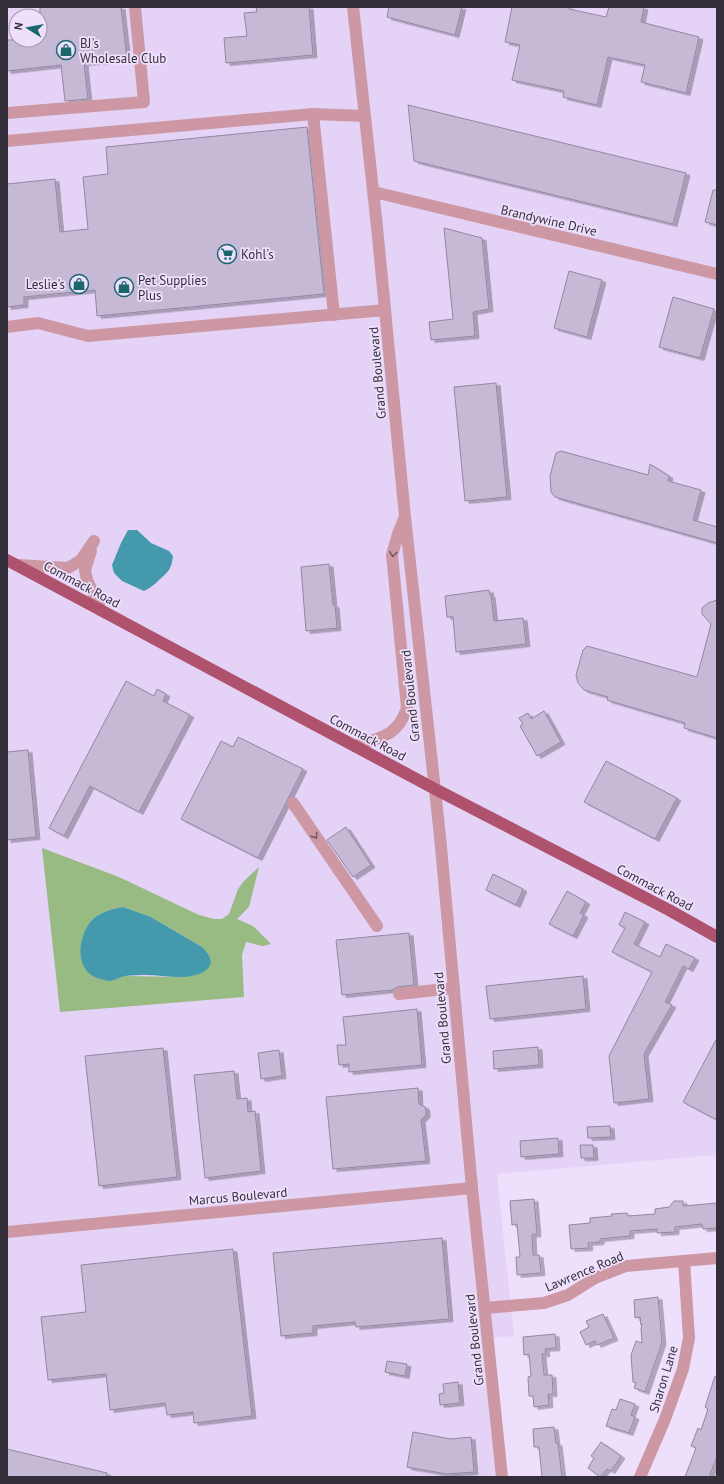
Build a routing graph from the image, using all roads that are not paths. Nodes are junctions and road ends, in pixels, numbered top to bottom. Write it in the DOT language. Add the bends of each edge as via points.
graph roads {
  1 [pos="135,7"];
  2 [pos="354,7"];
  3 [pos="7,113"];
  4 [pos="314,114"];
  5 [pos="364,116"];
  6 [pos="7,141"];
  7 [pos="374,192"];
  8 [pos="717,274"];
  9 [pos="385,310"];
  10 [pos="334,315"];
  11 [pos="7,327"];
  12 [pos="405,518"];
  13 [pos="12,562"];
  14 [pos="101,610"];
  15 [pos="355,746"];
  16 [pos="435,789"];
  17 [pos="293,804"];
  18 [pos="376,926"];
  19 [pos="717,936"];
  20 [pos="454,988"];
  21 [pos="399,994"];
  22 [pos="472,1188"];
  23 [pos="7,1232"];
  24 [pos="717,1258"];
  25 [pos="684,1261"];
  26 [pos="485,1308"];
  27 [pos="502,1477"];
  28 [pos="640,1477"];
  1 -- 3 [label="street" via="144,102"];
  2 -- 5 [label="street, Grand Boulevard"];
  4 -- 5 [label="street"];
  4 -- 6 [label="street"];
  4 -- 10 [label="street"];
  5 -- 7 [label="street, Grand Boulevard"];
  7 -- 8 [label="street, Brandywine Drive"];
  7 -- 9 [label="street, Grand Boulevard"];
  9 -- 10 [label="street"];
  9 -- 12 [label="street, Grand Boulevard"];
  10 -- 11 [label="street" via="88,336 38,324"];
  12 -- 15 [label="street, one-way" via="392,555 407,708 393,732"];
  12 -- 16 [label="street, Grand Boulevard"];
  13 -- 14 [label="main road, Commack Road"];
  13 -- 14 [label="street" via="68,568 81,560 94,541 85,570"];
  14 -- 15 [label="main road, Commack Road"];
  15 -- 16 [label="main road, Commack Road"];
  16 -- 19 [label="main road, Commack Road"];
  16 -- 20 [label="street, Grand Boulevard"];
  17 -- 18 [label="street, one-way"];
  20 -- 21 [label="street"];
  20 -- 22 [label="street, Grand Boulevard"];
  22 -- 23 [label="street, Marcus Boulevard"];
  22 -- 26 [label="street, Grand Boulevard"];
  24 -- 25 [label="street, Lawrence Road"];
  25 -- 26 [label="street, Lawrence Road" via="626,1266 595,1278 568,1295 544,1303"];
  25 -- 28 [label="street, Sharon Lane" via="689,1338 683,1369"];
  26 -- 27 [label="street, Grand Boulevard"];
}
